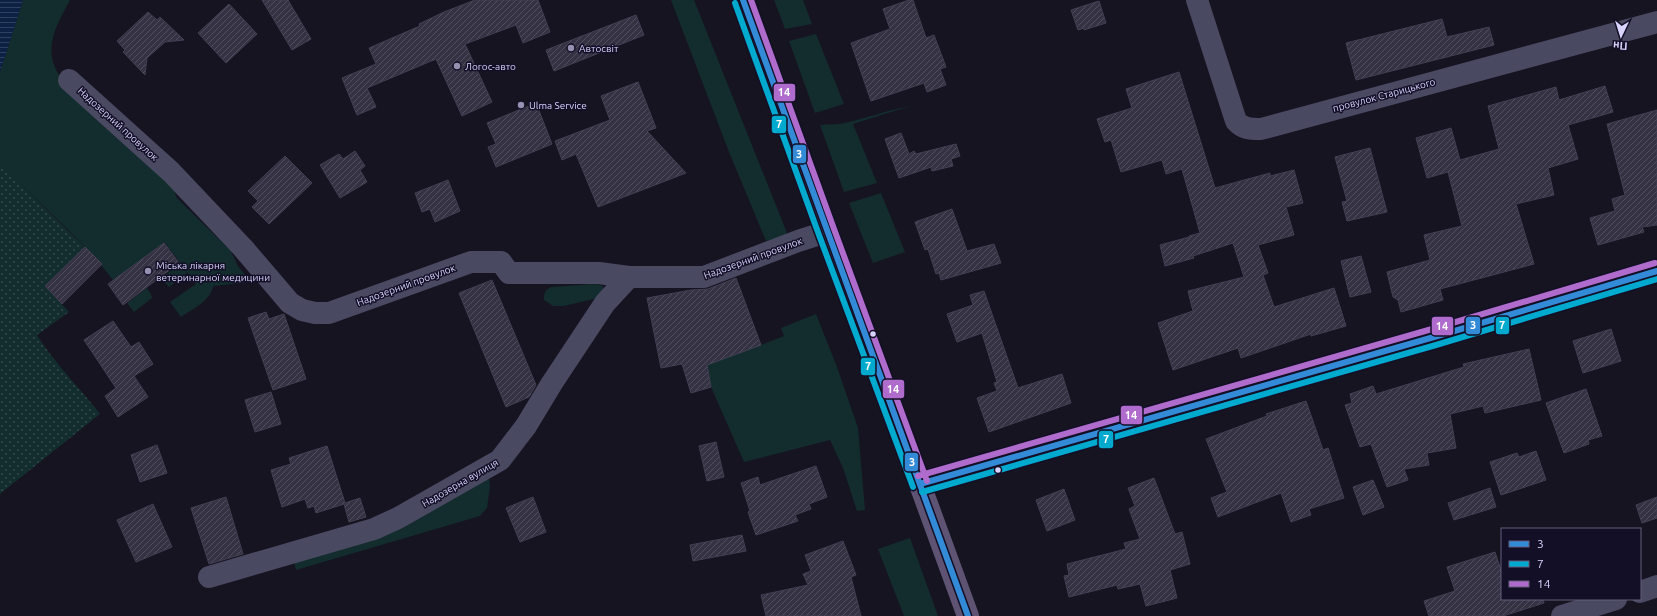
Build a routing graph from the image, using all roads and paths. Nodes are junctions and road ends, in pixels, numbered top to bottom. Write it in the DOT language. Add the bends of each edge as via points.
graph roads {
  1 [pos="743,0"];
  2 [pos="1197,0"];
  3 [pos="1657,22"];
  4 [pos="69,80"];
  5 [pos="826,232"];
  6 [pos="1657,271"];
  7 [pos="629,277"];
  8 [pos="920,484"];
  9 [pos="209,577"];
  10 [pos="1657,586"];
  11 [pos="1641,592"];
  12 [pos="1613,600"];
  13 [pos="968,616"];
  14 [pos="1562,616"];
  1 -- 5 [label="main road"];
  2 -- 3 [label="street, провулок Старицького" via="1236,121 1241,127 1249,130 1261,129"];
  4 -- 7 [label="street, Надозерний провулок" via="171,172 243,248 290,303 302,310 329,313 471,262 501,262 509,273"];
  5 -- 7 [label="street, Надозерний провулок" via="704,278"];
  5 -- 8 [label="main road"];
  6 -- 8 [label="street"];
  7 -- 9 [label="street, Надозерна вулиця" via="605,303 526,426 500,460 374,529"];
  8 -- 13 [label="main road"];
  10 -- 11 [label="street"];
  12 -- 14 [label="street"];
}
